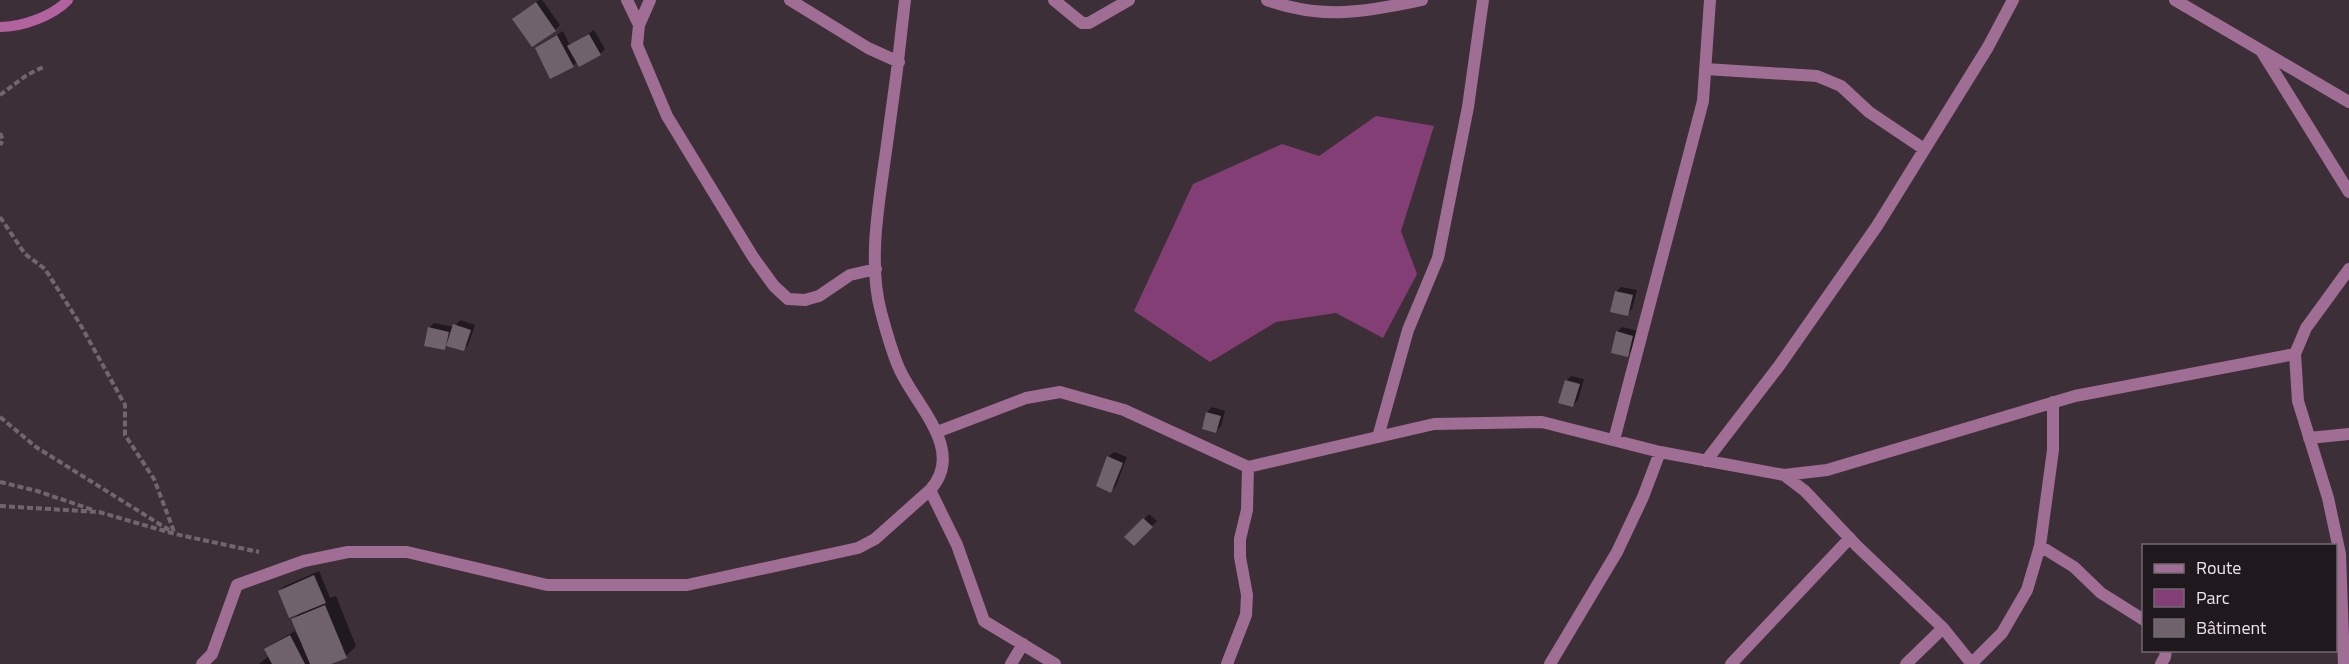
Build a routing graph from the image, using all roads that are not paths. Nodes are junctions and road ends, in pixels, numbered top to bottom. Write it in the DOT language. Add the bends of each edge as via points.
graph roads {
  1 [pos="627,0"];
  2 [pos="650,0"];
  3 [pos="790,0"];
  4 [pos="905,0"];
  5 [pos="1054,0"];
  6 [pos="1129,0"];
  7 [pos="1267,0"];
  8 [pos="1422,0"];
  9 [pos="1483,0"];
  10 [pos="1710,0"];
  11 [pos="2013,0"];
  12 [pos="2175,0"];
  13 [pos="639,25"];
  14 [pos="2261,51"];
  15 [pos="898,62"];
  16 [pos="1707,69"];
  17 [pos="2349,102"];
  18 [pos="1924,149"];
  19 [pos="2349,192"];
  20 [pos="876,269"];
  21 [pos="2349,269"];
  22 [pos="2295,354"];
  23 [pos="2053,402"];
  24 [pos="937,432"];
  25 [pos="2349,434"];
  26 [pos="1378,437"];
  27 [pos="2309,438"];
  28 [pos="1614,440"];
  29 [pos="1660,452"];
  30 [pos="1706,461"];
  31 [pos="1248,467"];
  32 [pos="1784,475"];
  33 [pos="930,490"];
  34 [pos="1850,538"];
  35 [pos="2040,546"];
  36 [pos="2142,619"];
  37 [pos="1943,627"];
  38 [pos="1023,644"];
  39 [pos="202,664"];
  40 [pos="1011,664"];
  41 [pos="1055,664"];
  42 [pos="1227,664"];
  43 [pos="1550,664"];
  44 [pos="1731,664"];
  45 [pos="1906,664"];
  46 [pos="1971,664"];
  47 [pos="2344,664"];
  1 -- 13 [label="street"];
  2 -- 13 [label="street"];
  3 -- 15 [label="street"];
  4 -- 15 [label="street"];
  5 -- 6 [label="street" via="1082,23 1089,23"];
  7 -- 8 [label="street" via="1322,13 1369,12"];
  9 -- 26 [label="street" via="1468,107 1438,258 1408,330"];
  10 -- 16 [label="street"];
  11 -- 18 [label="street"];
  12 -- 14 [label="street"];
  13 -- 20 [label="street" via="638,45 667,116 774,286 788,299 805,300 819,296 850,274"];
  14 -- 17 [label="street"];
  14 -- 19 [label="street"];
  15 -- 20 [label="street" via="877,215"];
  16 -- 18 [label="street" via="1817,76 1841,86 1869,112"];
  16 -- 28 [label="street" via="1703,101"];
  18 -- 30 [label="street" via="1877,226 1779,366"];
  20 -- 24 [label="street" via="881,311 899,369"];
  21 -- 22 [label="street" via="2306,328"];
  22 -- 23 [label="street"];
  22 -- 27 [label="street" via="2298,401"];
  23 -- 32 [label="street" via="1827,470"];
  23 -- 35 [label="street" via="2054,450"];
  24 -- 31 [label="street" via="1026,398 1060,392 1124,410"];
  24 -- 33 [label="street" via="943,465"];
  25 -- 27 [label="street"];
  26 -- 28 [label="street" via="1434,424 1542,422"];
  26 -- 31 [label="street"];
  27 -- 47 [label="street" via="2340,554"];
  28 -- 29 [label="street"];
  29 -- 30 [label="street"];
  29 -- 43 [label="street" via="1617,552"];
  30 -- 32 [label="street"];
  31 -- 42 [label="street" via="1247,510 1240,539 1246,615"];
  32 -- 34 [label="street"];
  33 -- 38 [label="street" via="957,545 984,621"];
  33 -- 39 [label="street" via="875,539 858,548 687,585 547,585 407,552 348,552 304,561 237,585 212,654"];
  34 -- 37 [label="street"];
  34 -- 44 [label="street"];
  35 -- 36 [label="street"];
  35 -- 46 [label="street" via="2027,590 2002,633"];
  37 -- 45 [label="street"];
  37 -- 46 [label="street"];
  38 -- 40 [label="street"];
  38 -- 41 [label="street"];
}
